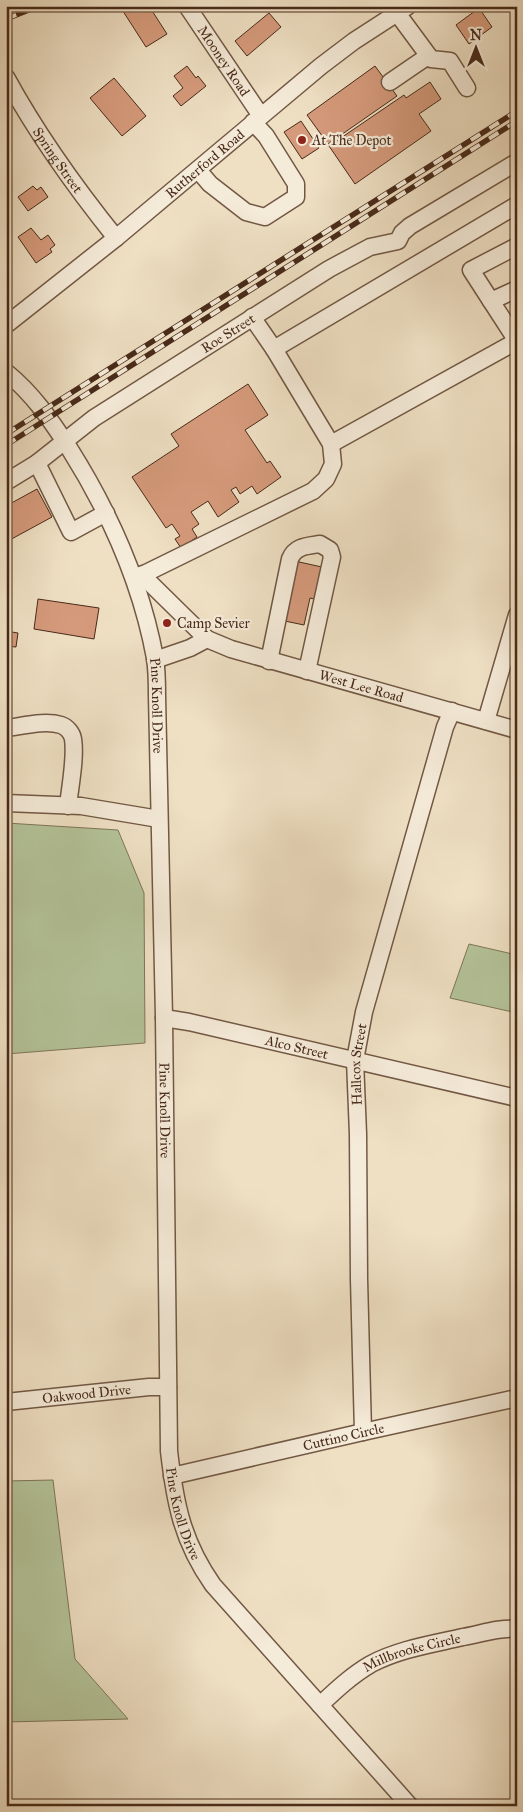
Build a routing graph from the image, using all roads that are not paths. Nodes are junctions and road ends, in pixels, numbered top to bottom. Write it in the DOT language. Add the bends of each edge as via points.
graph roads {
  1 [pos="187,6"];
  2 [pos="402,9"];
  3 [pos="428,56"];
  4 [pos="6,77"];
  5 [pos="390,82"];
  6 [pos="467,88"];
  7 [pos="257,119"];
  8 [pos="517,162"];
  9 [pos="198,170"];
  10 [pos="517,205"];
  11 [pos="116,238"];
  12 [pos="517,246"];
  13 [pos="517,289"];
  14 [pos="491,302"];
  15 [pos="252,318"];
  16 [pos="6,325"];
  17 [pos="517,341"];
  18 [pos="274,350"];
  19 [pos="6,372"];
  20 [pos="64,442"];
  21 [pos="331,444"];
  22 [pos="37,463"];
  23 [pos="6,482"];
  24 [pos="106,513"];
  25 [pos="134,577"];
  26 [pos="517,615"];
  27 [pos="207,639"];
  28 [pos="155,660"];
  29 [pos="269,661"];
  30 [pos="307,672"];
  31 [pos="452,712"];
  32 [pos="486,721"];
  33 [pos="6,728"];
  34 [pos="517,730"];
  35 [pos="6,803"];
  36 [pos="68,806"];
  37 [pos="159,819"];
  38 [pos="164,1018"];
  39 [pos="355,1060"];
  40 [pos="517,1098"];
  41 [pos="168,1387"];
  42 [pos="517,1398"];
  43 [pos="6,1402"];
  44 [pos="363,1432"];
  45 [pos="172,1476"];
  46 [pos="517,1629"];
  47 [pos="320,1705"];
  48 [pos="410,1806"];
  1 -- 7 [label="street, Mooney Road"];
  2 -- 3 [label="street"];
  2 -- 7 [label="street, Rutherford Road" via="354,41"];
  3 -- 5 [label="street"];
  3 -- 6 [label="street" via="431,60 450,61"];
  4 -- 11 [label="street, Spring Street" via="52,153"];
  7 -- 9 [label="street, Rutherford Road"];
  7 -- 9 [label="street, Mooney Road" via="296,184 296,197 265,217 246,212 210,184"];
  8 -- 15 [label="street, Roe Street" via="410,226 398,241 364,250"];
  9 -- 11 [label="street, Rutherford Road"];
  10 -- 18 [label="street"];
  11 -- 16 [label="street, Rutherford Road"];
  12 -- 14 [label="street" via="471,270"];
  13 -- 14 [label="street"];
  14 -- 17 [label="street"];
  15 -- 18 [label="street"];
  15 -- 20 [label="street, Roe Street" via="94,418"];
  17 -- 21 [label="street"];
  18 -- 21 [label="street"];
  19 -- 20 [label="street, Pine Knoll Drive" via="25,387"];
  20 -- 22 [label="street, Roe Street"];
  20 -- 24 [label="street, Pine Knoll Drive"];
  21 -- 25 [label="street" via="333,464 326,479 313,491"];
  22 -- 23 [label="street, Roe Street"];
  22 -- 24 [label="street" via="71,532"];
  24 -- 25 [label="street, Pine Knoll Drive"];
  25 -- 27 [label="street, West Lee Road" via="147,580"];
  25 -- 28 [label="street, Pine Knoll Drive"];
  26 -- 32 [label="street"];
  27 -- 28 [label="street"];
  27 -- 29 [label="street, West Lee Road"];
  28 -- 37 [label="street, Pine Knoll Drive"];
  29 -- 30 [label="street, West Lee Road"];
  29 -- 30 [label="street" via="292,552 320,544 330,550 332,557"];
  30 -- 31 [label="street, West Lee Road"];
  31 -- 32 [label="street, West Lee Road"];
  31 -- 39 [label="street, Hallcox Street" via="364,1012"];
  32 -- 34 [label="street, West Lee Road"];
  33 -- 36 [label="street" via="47,724 62,725 70,730 73,755"];
  35 -- 36 [label="street"];
  36 -- 37 [label="street"];
  37 -- 38 [label="street, Pine Knoll Drive"];
  38 -- 39 [label="street, Alco Street"];
  38 -- 41 [label="street, Pine Knoll Drive"];
  39 -- 40 [label="street, Alco Street"];
  39 -- 44 [label="street, Hallcox Street"];
  41 -- 43 [label="street, Oakwood Drive"];
  41 -- 45 [label="street, Pine Knoll Drive"];
  42 -- 44 [label="street, Cuttino Circle"];
  44 -- 45 [label="street, Cuttino Circle"];
  45 -- 47 [label="street, Pine Knoll Drive" via="182,1526 206,1574"];
  46 -- 47 [label="street, Millbrooke Circle" via="501,1629 438,1642 385,1657 358,1673"];
  47 -- 48 [label="street, Pine Knoll Drive"];
}
